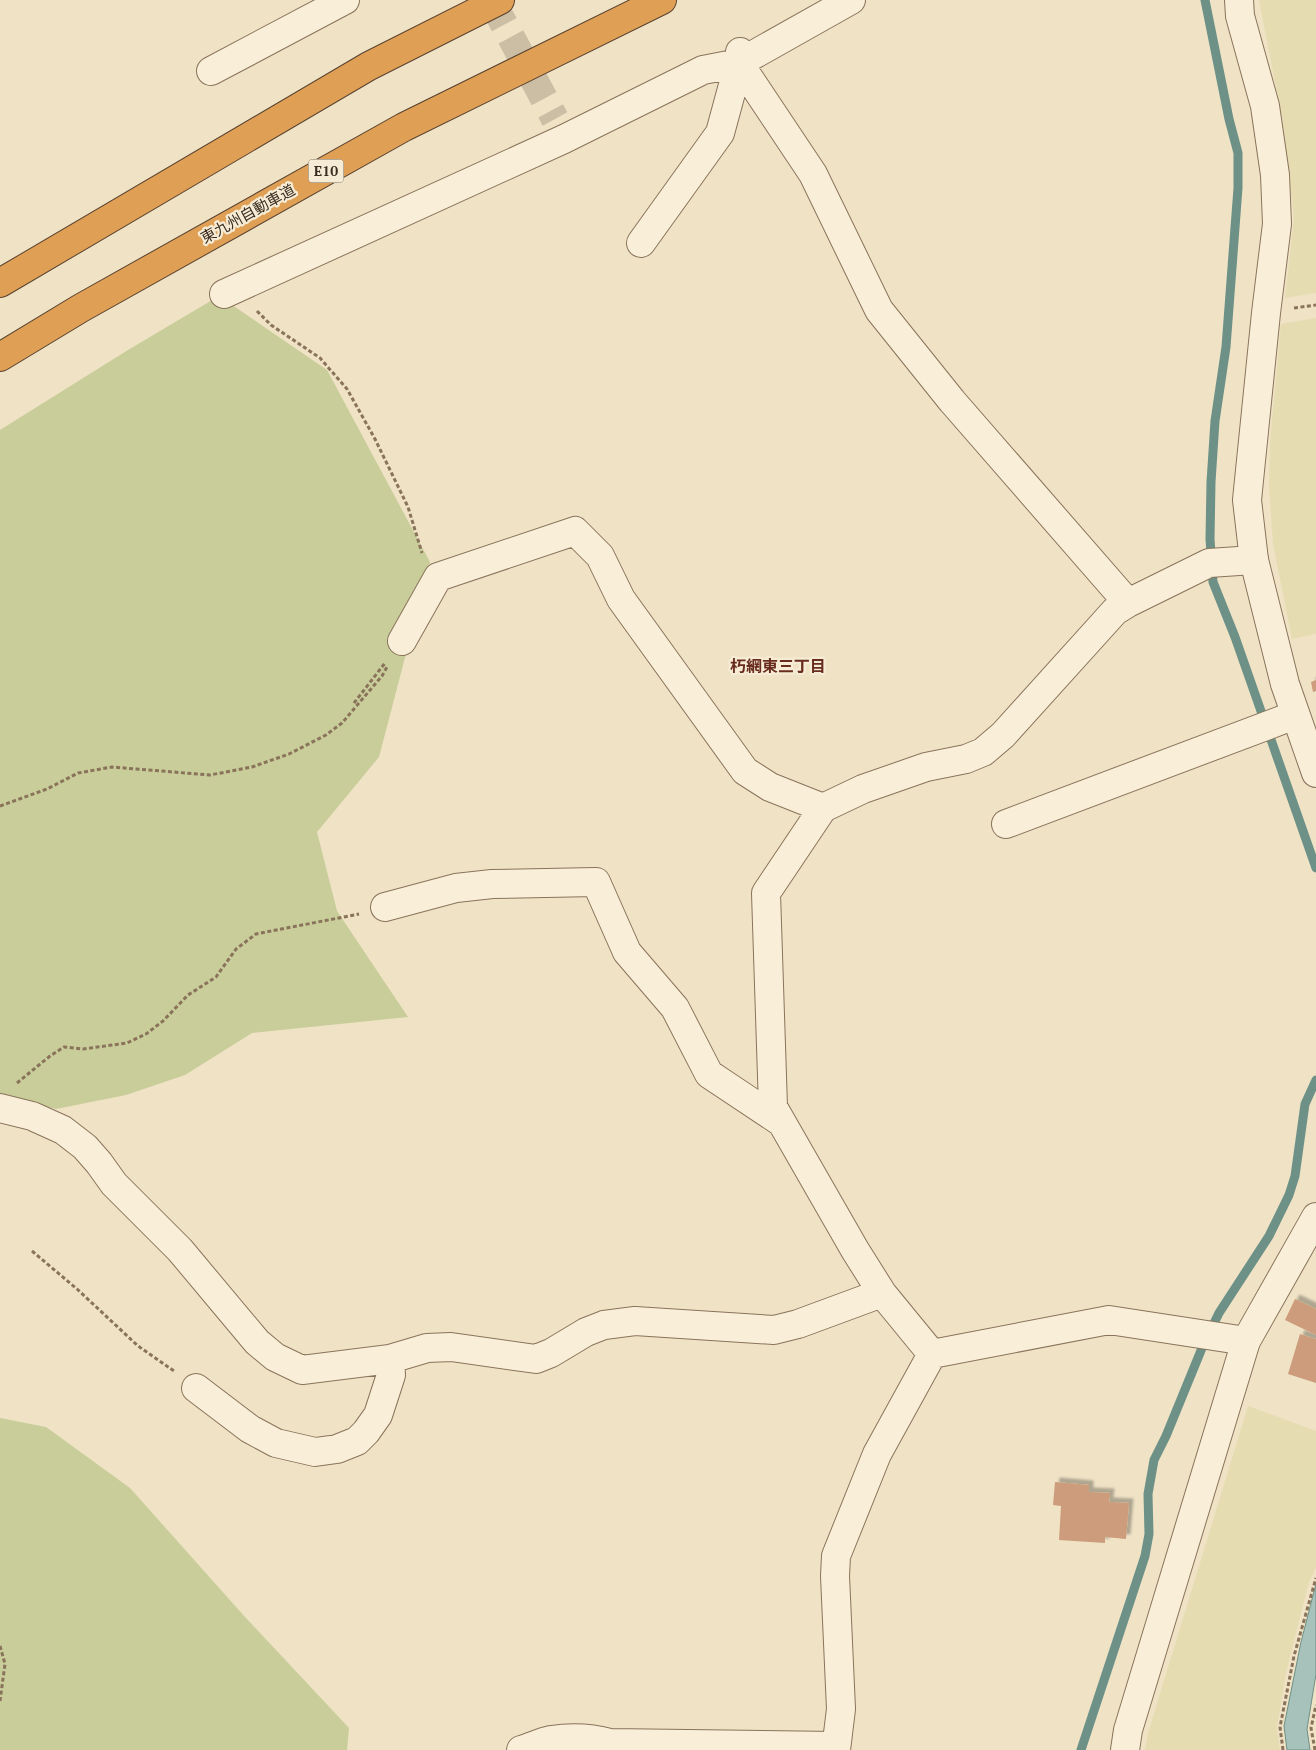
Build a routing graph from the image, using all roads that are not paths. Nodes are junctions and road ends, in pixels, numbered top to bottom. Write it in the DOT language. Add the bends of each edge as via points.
graph roads {
  1 [pos="345,0"];
  2 [pos="500,0"];
  3 [pos="662,0"];
  4 [pos="851,0"];
  5 [pos="1239,0"];
  6 [pos="740,54"];
  7 [pos="212,71"];
  8 [pos="642,243"];
  9 [pos="0,283"];
  10 [pos="231,290"];
  11 [pos="0,357"];
  12 [pos="1254,560"];
  13 [pos="1128,603"];
  14 [pos="402,641"];
  15 [pos="1276,722"];
  16 [pos="1316,773"];
  17 [pos="823,808"];
  18 [pos="1006,824"];
  19 [pos="385,907"];
  20 [pos="6,1097"];
  21 [pos="781,1122"];
  22 [pos="1316,1217"];
  23 [pos="882,1293"];
  24 [pos="1221,1337"];
  25 [pos="932,1354"];
  26 [pos="390,1359"];
  27 [pos="196,1388"];
  28 [pos="836,1748"];
  29 [pos="521,1750"];
  30 [pos="1125,1750"];
  1 -- 7 [label="street"];
  2 -- 9 [label="highway" via="369,66"];
  3 -- 11 [label="highway, 東九州自動車道 / E10" via="404,127 81,308"];
  4 -- 6 [label="street"];
  5 -- 12 [label="street" via="1240,16 1264,106 1275,175 1277,224 1247,500"];
  6 -- 8 [label="street" via="720,133"];
  6 -- 10 [label="street" via="560,129"];
  6 -- 13 [label="street" via="813,174 879,310 952,401"];
  12 -- 13 [label="street" via="1218,563"];
  12 -- 15 [label="street" via="1285,684"];
  13 -- 17 [label="street" via="1115,611 1003,736 984,752 917,770 863,789"];
  14 -- 17 [label="street" via="438,577 575,531 600,556 621,599 745,771 770,787"];
  15 -- 16 [label="street"];
  15 -- 18 [label="street"];
  17 -- 21 [label="street" via="766,893 773,1107"];
  19 -- 21 [label="street" via="456,888 596,882 627,952 675,1008 709,1074"];
  20 -- 26 [label="street" via="32,1116 63,1130 85,1147 114,1184 180,1250 257,1342 275,1357 302,1370"];
  21 -- 23 [label="street"];
  22 -- 24 [label="street"];
  23 -- 25 [label="street"];
  23 -- 26 [label="street" via="774,1330 635,1321 604,1325 536,1359 451,1347 427,1348"];
  24 -- 25 [label="street" via="1109,1320"];
  24 -- 30 [label="street"];
  25 -- 28 [label="street" via="877,1454 836,1556 841,1708"];
  26 -- 27 [label="street" via="391,1375 378,1415 357,1441 338,1449 315,1452 276,1443 250,1429"];
  28 -- 29 [label="street" via="610,1743 572,1739 551,1740"];
}
